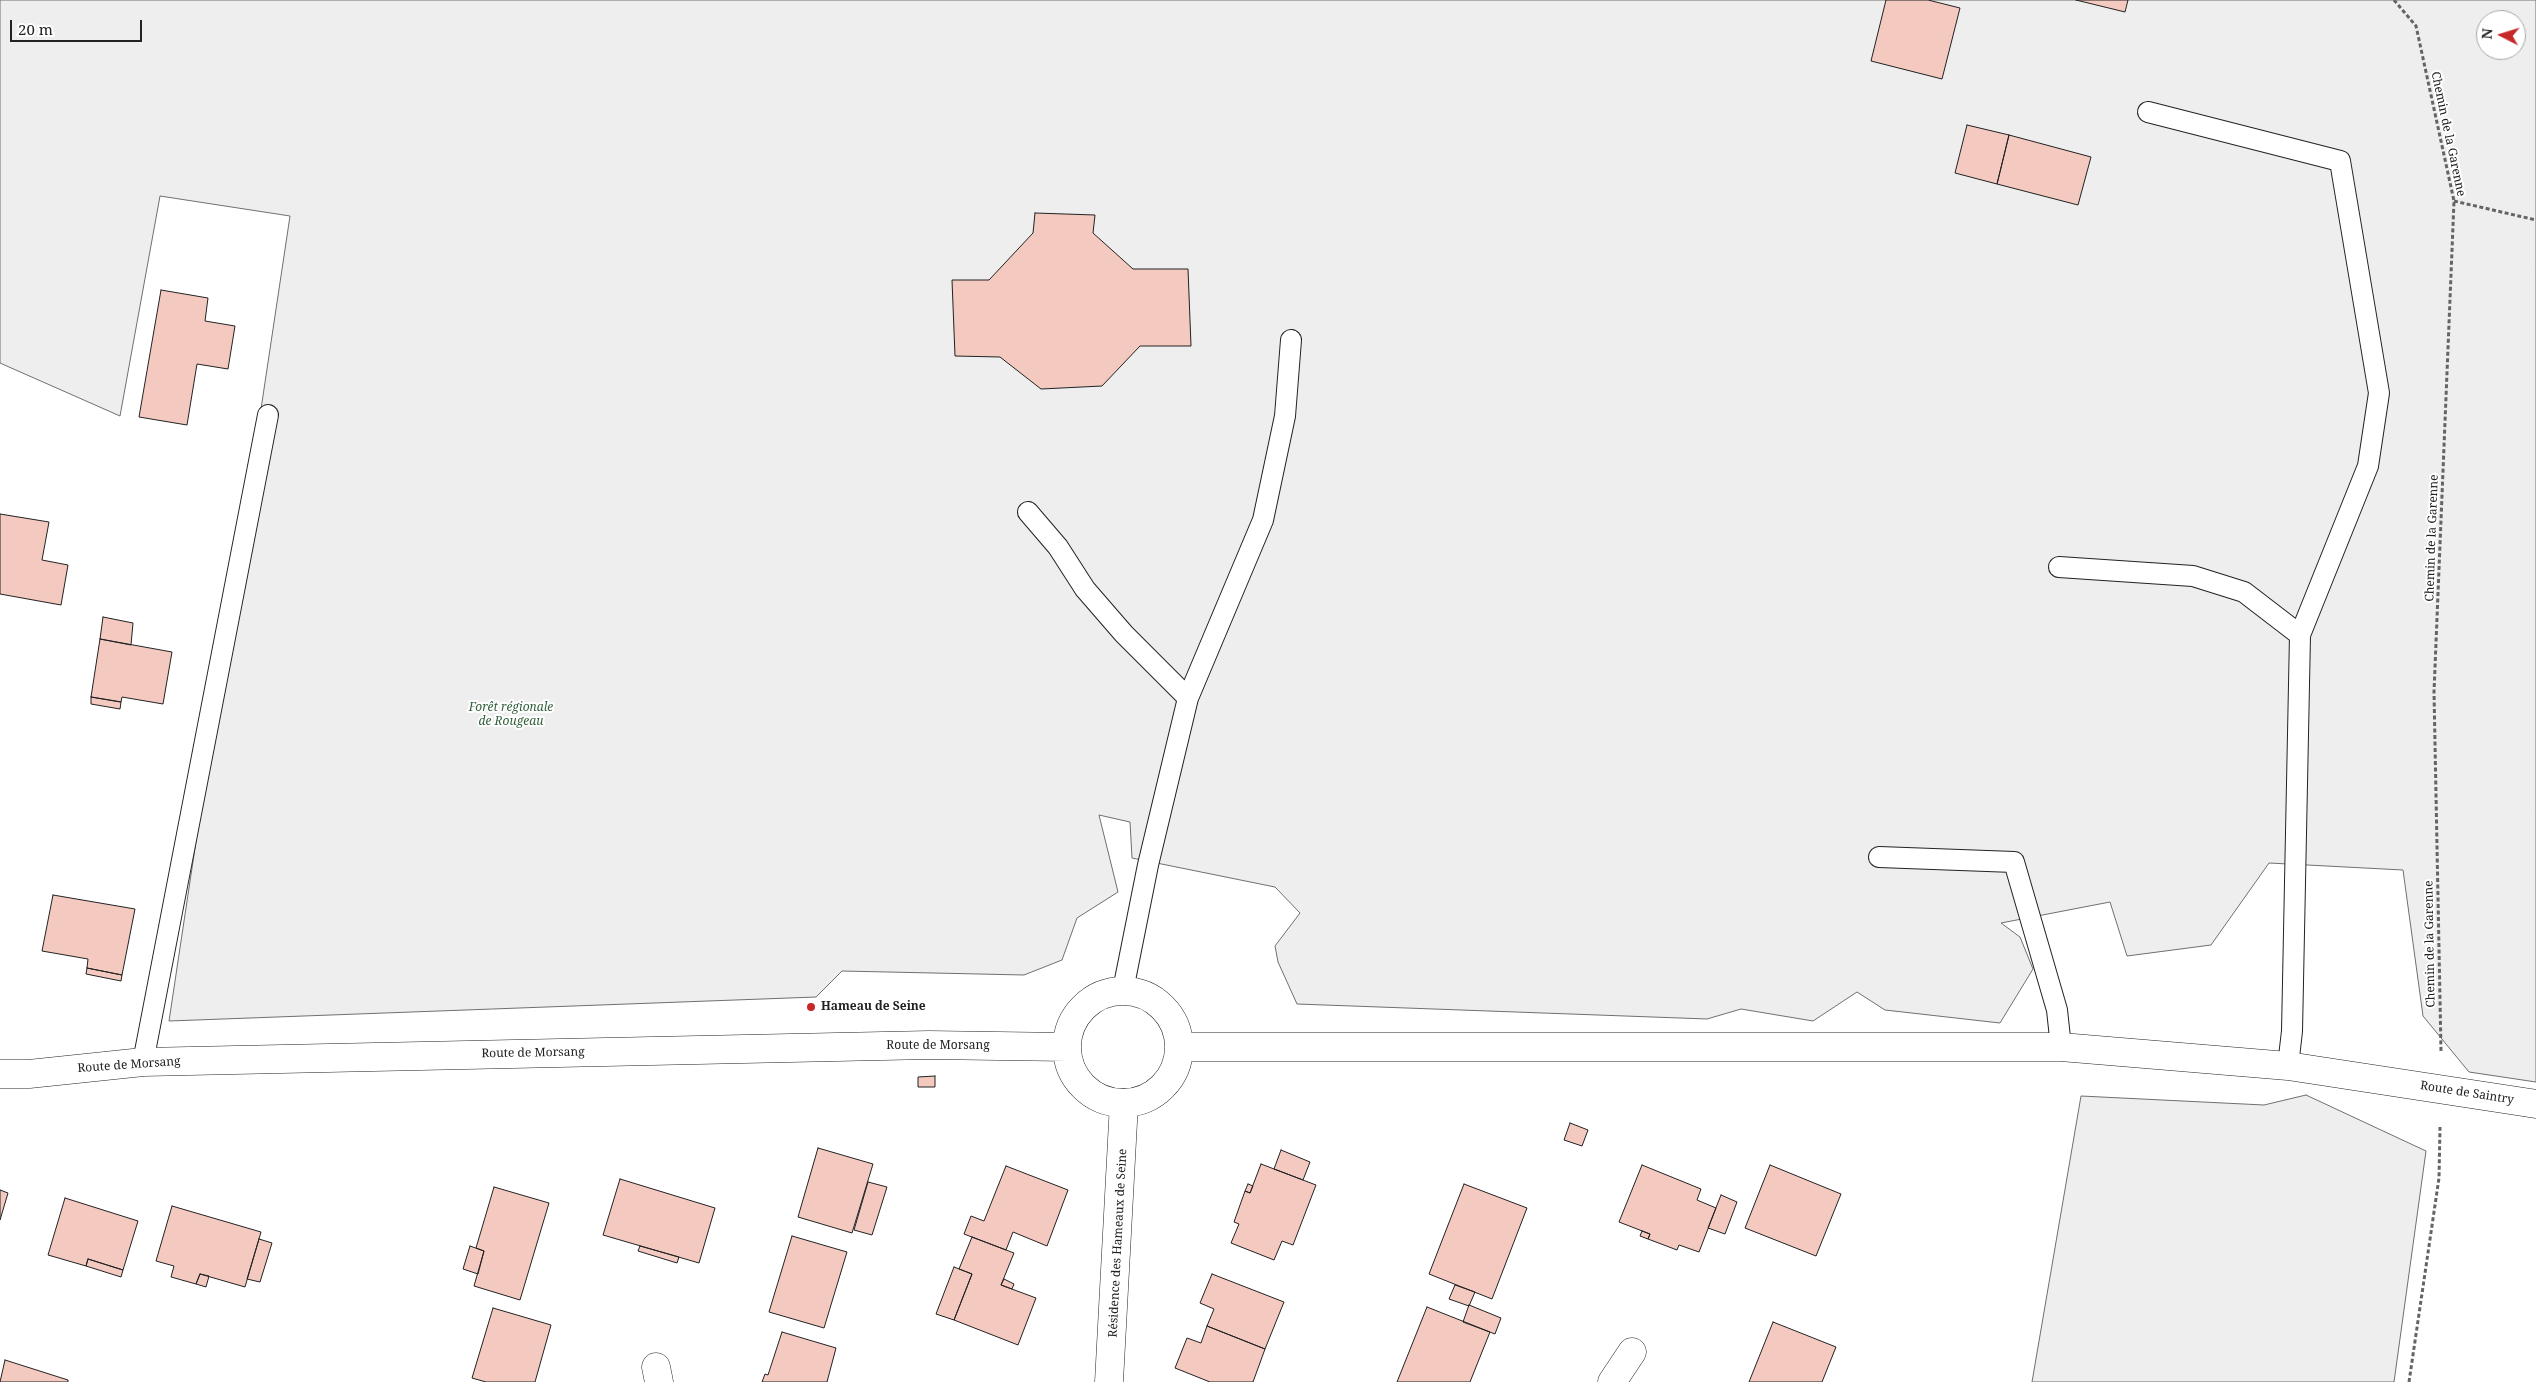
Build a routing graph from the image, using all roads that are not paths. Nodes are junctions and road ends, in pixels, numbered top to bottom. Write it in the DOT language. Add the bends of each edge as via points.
graph roads {
  1 [pos="2148,112"];
  2 [pos="1292,340"];
  3 [pos="268,416"];
  4 [pos="1028,512"];
  5 [pos="2059,567"];
  6 [pos="2300,635"];
  7 [pos="1188,698"];
  8 [pos="1879,857"];
  9 [pos="1123,990"];
  10 [pos="1180,1046"];
  11 [pos="1067,1047"];
  12 [pos="2061,1047"];
  13 [pos="143,1062"];
  14 [pos="2288,1066"];
  15 [pos="0,1074"];
  16 [pos="1124,1103"];
  17 [pos="2536,1104"];
  18 [pos="1632,1352"];
  19 [pos="1110,1382"];
  20 [pos="1612,1382"];
  1 -- 6 [label="lane" via="2340,161 2379,392 2368,466"];
  2 -- 7 [label="lane" via="1285,416 1263,520"];
  3 -- 13 [label="lane"];
  4 -- 7 [label="lane" via="1058,547 1084,589"];
  5 -- 6 [label="lane" via="2192,576 2244,592"];
  6 -- 14 [label="lane" via="2292,1031"];
  7 -- 9 [label="lane" via="1148,865"];
  8 -- 12 [label="lane" via="2014,862 2057,1010"];
  9 -- 10 [label="street" via="1141,993 1169,1013 1177,1029"];
  9 -- 11 [label="street" via="1106,993 1090,1001 1078,1014 1070,1030"];
  10 -- 12 [label="street, Route de Saintry"];
  10 -- 16 [label="street" via="1177,1064 1169,1080 1141,1100"];
  11 -- 13 [label="street, Route de Morsang" via="929,1045"];
  11 -- 16 [label="street" via="1070,1064 1078,1080 1091,1093"];
  12 -- 14 [label="street, Route de Saintry"];
  13 -- 15 [label="street, Route de Morsang"];
  14 -- 17 [label="street, Route de Saintry"];
  16 -- 19 [label="street, Résidence des Hameaux de Seine"];
  18 -- 20 [label="street"];
}
